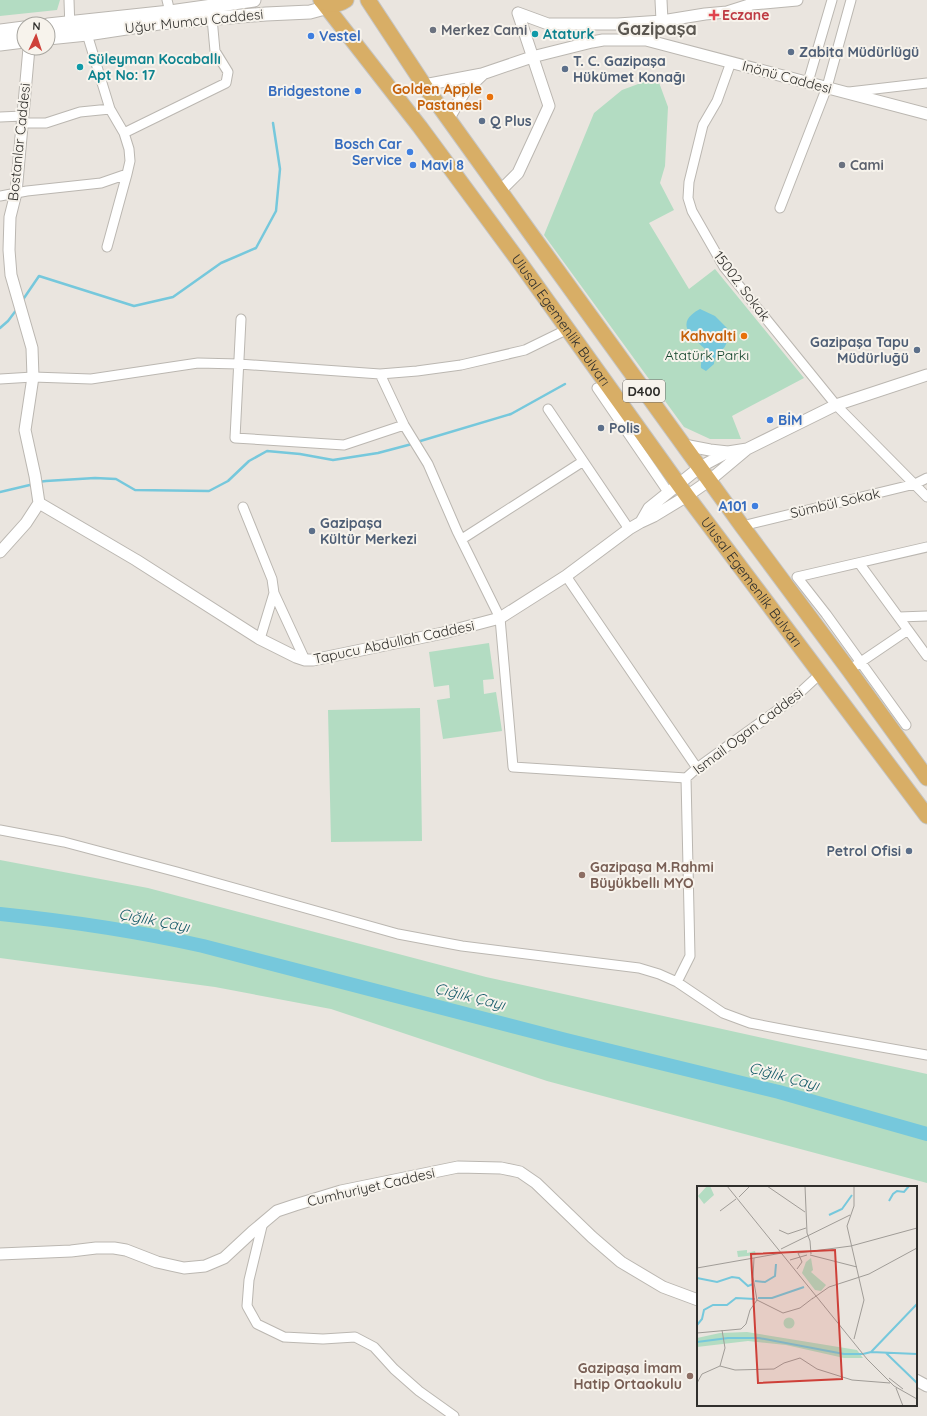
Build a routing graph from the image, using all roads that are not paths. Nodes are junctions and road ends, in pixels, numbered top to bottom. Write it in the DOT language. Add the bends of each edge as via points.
graph roads {
  1 [pos="69,0"];
  2 [pos="253,0"];
  3 [pos="368,0"];
  4 [pos="661,0"];
  5 [pos="797,0"];
  6 [pos="832,0"];
  7 [pos="851,0"];
  8 [pos="765,1"];
  9 [pos="335,2"];
  10 [pos="169,6"];
  11 [pos="212,18"];
  12 [pos="662,20"];
  13 [pos="56,26"];
  14 [pos="16,29"];
  15 [pos="70,29"];
  16 [pos="0,31"];
  17 [pos="87,34"];
  18 [pos="56,35"];
  19 [pos="646,40"];
  20 [pos="16,42"];
  21 [pos="0,44"];
  22 [pos="28,56"];
  23 [pos="532,57"];
  24 [pos="732,62"];
  25 [pos="482,74"];
  26 [pos="808,82"];
  27 [pos="927,83"];
  28 [pos="424,85"];
  29 [pos="827,87"];
  30 [pos="847,93"];
  31 [pos="110,109"];
  32 [pos="927,114"];
  33 [pos="0,117"];
  34 [pos="448,118"];
  35 [pos="22,120"];
  36 [pos="124,133"];
  37 [pos="127,174"];
  38 [pos="500,191"];
  39 [pos="16,193"];
  40 [pos="0,196"];
  41 [pos="780,208"];
  42 [pos="107,247"];
  43 [pos="241,319"];
  44 [pos="568,330"];
  45 [pos="239,364"];
  46 [pos="380,374"];
  47 [pos="927,375"];
  48 [pos="33,377"];
  49 [pos="0,379"];
  50 [pos="597,388"];
  51 [pos="836,405"];
  52 [pos="548,409"];
  53 [pos="404,425"];
  54 [pos="684,444"];
  55 [pos="747,448"];
  56 [pos="728,452"];
  57 [pos="582,462"];
  58 [pos="700,467"];
  59 [pos="927,478"];
  60 [pos="710,480"];
  61 [pos="915,484"];
  62 [pos="678,491"];
  63 [pos="927,497"];
  64 [pos="39,503"];
  65 [pos="243,506"];
  66 [pos="641,522"];
  67 [pos="742,526"];
  68 [pos="629,529"];
  69 [pos="462,539"];
  70 [pos="927,547"];
  71 [pos="0,552"];
  72 [pos="860,563"];
  73 [pos="566,576"];
  74 [pos="274,593"];
  75 [pos="927,616"];
  76 [pos="899,617"];
  77 [pos="500,618"];
  78 [pos="908,630"];
  79 [pos="260,639"];
  80 [pos="927,656"];
  81 [pos="305,660"];
  82 [pos="855,666"];
  83 [pos="820,674"];
  84 [pos="906,725"];
  85 [pos="697,768"];
  86 [pos="686,778"];
  87 [pos="927,778"];
  88 [pos="927,816"];
  89 [pos="0,830"];
  90 [pos="677,982"];
  91 [pos="927,1055"];
  92 [pos="263,1222"];
  93 [pos="0,1254"];
  94 [pos="697,1300"];
  95 [pos="917,1381"];
  96 [pos="927,1386"];
  97 [pos="454,1416"];
  1 -- 15 [label="street"];
  2 -- 10 [label="main road, Uğur Mumcu Caddesi"];
  3 -- 28 [label="highway, Ulusal Egemenlik Bulvarı / D400"];
  4 -- 12 [label="street"];
  5 -- 8 [label="street"];
  6 -- 26 [label="street"];
  7 -- 29 [label="street"];
  8 -- 12 [label="street" via="727,12"];
  9 -- 11 [label="main road, Uğur Mumcu Caddesi" via="310,12"];
  9 -- 44 [label="highway, Ulusal Egemenlik Bulvarı / D400" via="420,127"];
  10 -- 15 [label="main road, Uğur Mumcu Caddesi"];
  11 -- 17 [label="main road, Uğur Mumcu Caddesi"];
  11 -- 36 [label="street" via="215,51 228,72 226,84"];
  12 -- 19 [label="street"];
  12 -- 23 [label="street" via="618,24 548,24 518,13"];
  13 -- 15 [label="main road, Uğur Mumcu Caddesi"];
  14 -- 16 [label="main road"];
  15 -- 17 [label="main road, Uğur Mumcu Caddesi"];
  15 -- 18 [label="main road, Uğur Mumcu Caddesi"];
  17 -- 31 [label="street"];
  19 -- 23 [label="street, Inönü Caddesi" via="603,40"];
  19 -- 24 [label="street, Inönü Caddesi"];
  20 -- 21 [label="main road"];
  22 -- 35 [label="street, Bostanlar Caddesi"];
  23 -- 25 [label="street, Inönü Caddesi"];
  23 -- 38 [label="street" via="549,106 518,173"];
  24 -- 26 [label="street, Inönü Caddesi"];
  24 -- 51 [label="street, 15002. Sokak" via="717,101 703,125 689,182 688,198 692,211 724,266"];
  25 -- 28 [label="street, Inönü Caddesi"];
  25 -- 34 [label="street" via="466,91"];
  26 -- 29 [label="street, Inönü Caddesi"];
  27 -- 30 [label="street"];
  28 -- 34 [label="highway, Ulusal Egemenlik Bulvarı / D400"];
  29 -- 30 [label="street, Inönü Caddesi"];
  29 -- 41 [label="street"];
  30 -- 32 [label="street, Inönü Caddesi"];
  31 -- 35 [label="street" via="80,112 46,123"];
  31 -- 36 [label="street"];
  33 -- 35 [label="street"];
  34 -- 38 [label="highway, Ulusal Egemenlik Bulvarı / D400"];
  35 -- 39 [label="street, Bostanlar Caddesi"];
  36 -- 37 [label="street" via="130,161"];
  37 -- 39 [label="street" via="101,183"];
  37 -- 42 [label="street"];
  38 -- 54 [label="highway, Ulusal Egemenlik Bulvarı / D400"];
  39 -- 40 [label="street"];
  39 -- 48 [label="street, Bostanlar Caddesi" via="10,217 10,269 32,348"];
  43 -- 45 [label="street"];
  44 -- 46 [label="street" via="525,350 460,365"];
  44 -- 62 [label="highway, Ulusal Egemenlik Bulvarı / D400"];
  45 -- 46 [label="street"];
  45 -- 48 [label="street" via="198,363 91,379"];
  45 -- 53 [label="street" via="235,438 344,445"];
  46 -- 53 [label="street"];
  47 -- 51 [label="street"];
  48 -- 49 [label="street"];
  48 -- 64 [label="street, Bostanlar Caddesi" via="25,430"];
  50 -- 62 [label="street"];
  51 -- 55 [label="street"];
  51 -- 61 [label="street, 15002. Sokak"];
  52 -- 57 [label="street"];
  53 -- 69 [label="street" via="426,461"];
  54 -- 56 [label="street"];
  54 -- 58 [label="highway, Ulusal Egemenlik Bulvarı / D400"];
  55 -- 56 [label="street"];
  55 -- 60 [label="street"];
  56 -- 58 [label="street"];
  57 -- 68 [label="street"];
  57 -- 69 [label="street"];
  58 -- 60 [label="highway, Ulusal Egemenlik Bulvarı / D400"];
  58 -- 62 [label="street"];
  59 -- 61 [label="street, Sümbül Sokak"];
  60 -- 62 [label="street"];
  60 -- 67 [label="highway, Ulusal Egemenlik Bulvarı / D400"];
  61 -- 63 [label="street, 15002. Sokak"];
  61 -- 67 [label="street, Sümbül Sokak"];
  62 -- 66 [label="street, Tapucu Abdullah Caddesi" via="654,516"];
  62 -- 66 [label="street, Tapucu Abdullah Caddesi" via="649,508"];
  62 -- 83 [label="highway, Ulusal Egemenlik Bulvarı / D400"];
  64 -- 71 [label="street" via="26,523"];
  64 -- 79 [label="street, Tapucu Abdullah Caddesi" via="136,560"];
  65 -- 74 [label="street" via="272,578"];
  66 -- 68 [label="street, Tapucu Abdullah Caddesi"];
  67 -- 82 [label="highway, Ulusal Egemenlik Bulvarı / D400"];
  68 -- 73 [label="street, Tapucu Abdullah Caddesi"];
  69 -- 77 [label="street"];
  70 -- 72 [label="street"];
  72 -- 76 [label="street"];
  72 -- 82 [label="street" via="797,577 826,614"];
  73 -- 77 [label="street, Tapucu Abdullah Caddesi"];
  73 -- 85 [label="street"];
  74 -- 79 [label="street"];
  74 -- 81 [label="street"];
  75 -- 76 [label="street"];
  76 -- 78 [label="street"];
  77 -- 81 [label="street, Tapucu Abdullah Caddesi" via="323,659"];
  77 -- 86 [label="street" via="513,767"];
  78 -- 80 [label="street"];
  78 -- 82 [label="street"];
  79 -- 81 [label="street, Tapucu Abdullah Caddesi"];
  82 -- 84 [label="street"];
  82 -- 87 [label="highway, Ulusal Egemenlik Bulvarı / D400"];
  83 -- 85 [label="street, Ismail Ogan Caddesi" via="793,699"];
  83 -- 88 [label="highway, Ulusal Egemenlik Bulvarı / D400"];
  85 -- 86 [label="street, Ismail Ogan Caddesi"];
  86 -- 90 [label="street, Ismail Ogan Caddesi" via="690,956"];
  89 -- 90 [label="street" via="64,842 398,934 462,946 639,968"];
  90 -- 91 [label="street" via="723,1013 750,1023"];
  92 -- 93 [label="street, Cumhuriyet Caddesi" via="224,1258 205,1266 184,1268 114,1248"];
  92 -- 94 [label="street, Cumhuriyet Caddesi" via="277,1211 341,1191 458,1167 501,1168 520,1172 536,1183 621,1262 663,1287"];
  92 -- 97 [label="street" via="249,1280 247,1306 257,1324 284,1337 355,1338 368,1343 419,1391"];
  95 -- 96 [label="street"];
}
